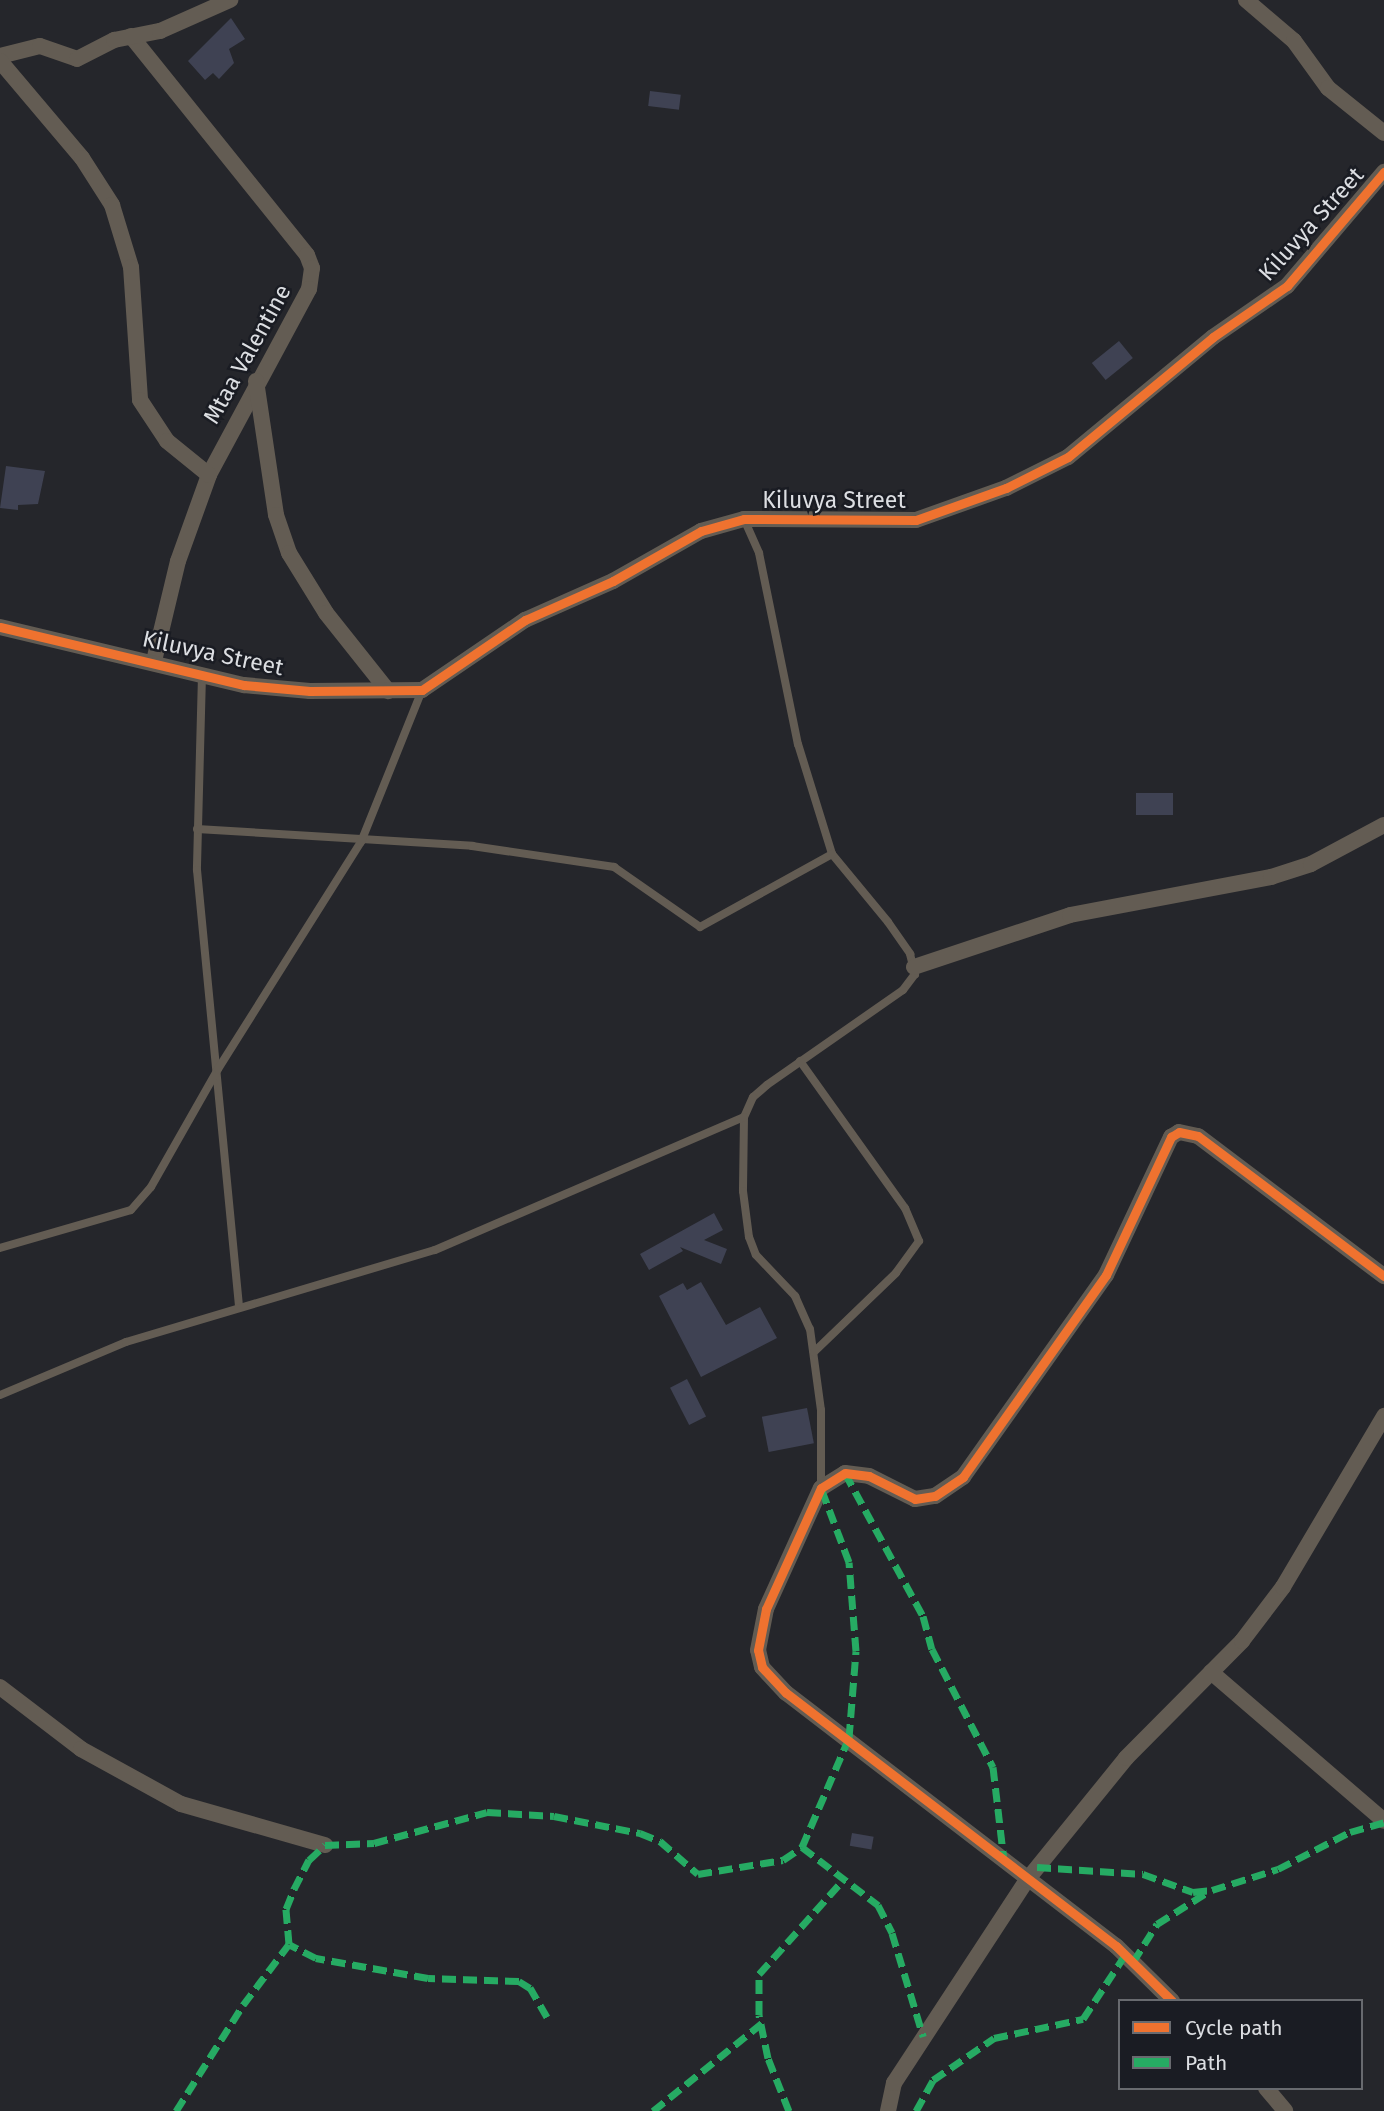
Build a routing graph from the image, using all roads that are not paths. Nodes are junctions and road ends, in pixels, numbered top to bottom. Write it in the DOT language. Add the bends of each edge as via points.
graph roads {
  1 [pos="230,0"];
  2 [pos="1246,0"];
  3 [pos="131,36"];
  4 [pos="0,56"];
  5 [pos="0,61"];
  6 [pos="1360,114"];
  7 [pos="1384,117"];
  8 [pos="1384,133"];
  9 [pos="1384,172"];
  10 [pos="256,381"];
  11 [pos="208,475"];
  12 [pos="744,519"];
  13 [pos="0,627"];
  14 [pos="154,662"];
  15 [pos="202,675"];
  16 [pos="422,690"];
  17 [pos="388,691"];
  18 [pos="1384,825"];
  19 [pos="197,829"];
  20 [pos="361,842"];
  21 [pos="832,855"];
  22 [pos="914,967"];
  23 [pos="800,1061"];
  24 [pos="218,1069"];
  25 [pos="744,1117"];
  26 [pos="0,1248"];
  27 [pos="1384,1276"];
  28 [pos="239,1307"];
  29 [pos="814,1352"];
  30 [pos="0,1395"];
  31 [pos="1384,1416"];
  32 [pos="821,1488"];
  33 [pos="1211,1672"];
  34 [pos="0,1687"];
  35 [pos="1384,1821"];
  36 [pos="325,1845"];
  37 [pos="1027,1880"];
  38 [pos="1170,1999"];
  39 [pos="1268,2090"];
  40 [pos="888,2111"];
  41 [pos="1285,2111"];
  1 -- 3 [label="street" via="160,32"];
  2 -- 6 [label="street" via="1293,41 1328,88"];
  3 -- 4 [label="street" via="77,58 40,46"];
  3 -- 10 [label="street, Mtaa Valentine" via="299,244 312,268 309,289"];
  5 -- 11 [label="street" via="82,158 112,205 131,267 141,400 167,441"];
  6 -- 7 [label="street"];
  6 -- 8 [label="street"];
  9 -- 12 [label="street, Kiluvya Street" via="1287,286 1213,337 1069,457 1006,488 916,520"];
  10 -- 11 [label="street, Mtaa Valentine"];
  10 -- 17 [label="street" via="276,515 289,553 326,613"];
  11 -- 14 [label="street, Mtaa Valentine" via="178,561"];
  12 -- 16 [label="street, Kiluvya Street" via="701,531 613,581 525,620"];
  12 -- 21 [label="lane" via="759,553 798,744"];
  13 -- 14 [label="street, Kiluvya Street"];
  14 -- 15 [label="street, Kiluvya Street"];
  15 -- 17 [label="street, Kiluvya Street" via="310,691"];
  15 -- 19 [label="lane"];
  16 -- 17 [label="street, Kiluvya Street"];
  16 -- 20 [label="lane"];
  18 -- 22 [label="street" via="1311,864 1271,877 1070,915"];
  19 -- 20 [label="lane"];
  19 -- 24 [label="lane"];
  20 -- 21 [label="lane" via="472,846 614,866 700,927"];
  20 -- 24 [label="lane"];
  21 -- 22 [label="lane" via="888,922"];
  22 -- 23 [label="lane" via="912,982 903,990"];
  23 -- 25 [label="lane" via="753,1097"];
  23 -- 29 [label="lane" via="905,1208 919,1241 896,1273"];
  24 -- 26 [label="lane" via="158,1177 131,1210"];
  24 -- 28 [label="lane"];
  25 -- 28 [label="lane" via="435,1250"];
  25 -- 29 [label="lane" via="743,1191 749,1237 756,1255 804,1310"];
  27 -- 32 [label="street" via="1198,1136 1179,1132 1171,1137 1106,1275 963,1477 935,1496 915,1499 869,1476 845,1474"];
  28 -- 30 [label="lane" via="70,1361"];
  29 -- 32 [label="lane"];
  31 -- 33 [label="street" via="1283,1587"];
  32 -- 37 [label="street" via="766,1609 758,1650 762,1667 786,1693"];
  33 -- 35 [label="street"];
  33 -- 37 [label="street" via="1126,1758"];
  34 -- 36 [label="street" via="81,1749 181,1804"];
  37 -- 38 [label="street" via="1116,1946"];
  37 -- 40 [label="street" via="894,2083"];
  39 -- 41 [label="street"];
}
